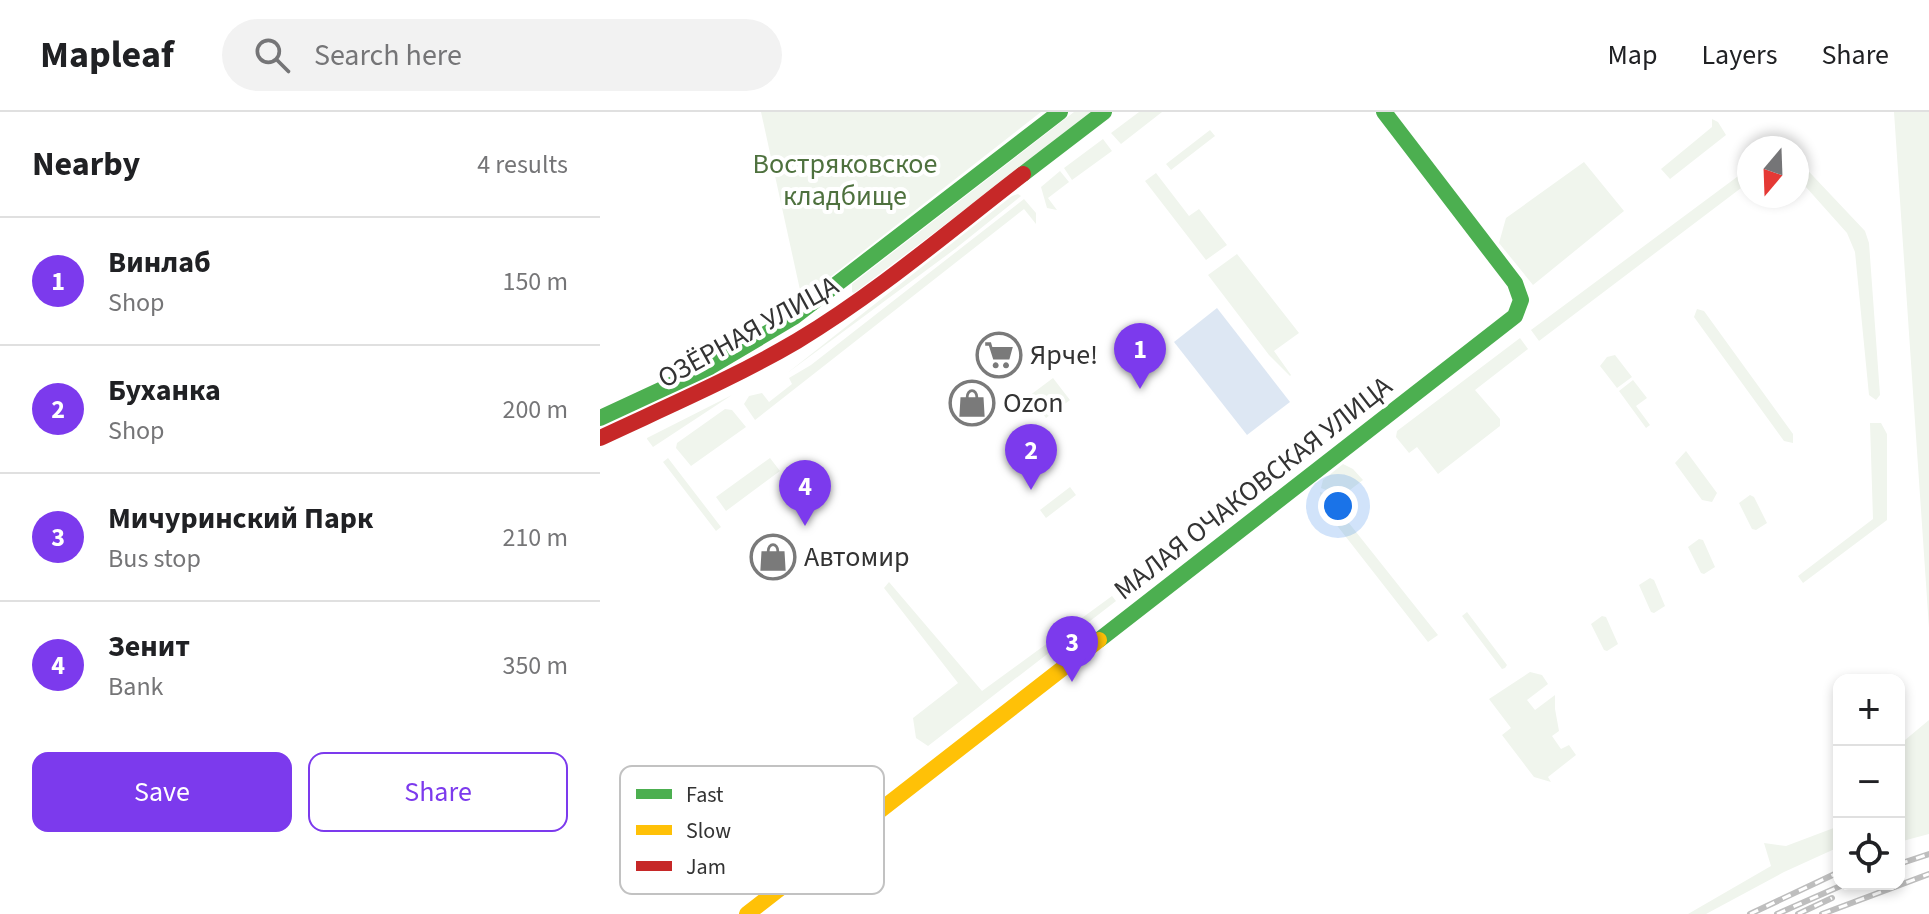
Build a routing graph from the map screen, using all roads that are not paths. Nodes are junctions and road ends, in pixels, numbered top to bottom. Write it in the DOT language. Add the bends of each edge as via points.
graph roads {
  1 [pos="1060,112"];
  2 [pos="1104,112"];
  3 [pos="1384,112"];
  4 [pos="600,418"];
  5 [pos="600,438"];
  6 [pos="884,807"];
  7 [pos="773,894"];
  8 [pos="747,914"];
  1 -- 4 [label="street, ОЗЁРНАЯ УЛИЦА" via="794,317 710,367"];
  2 -- 5 [label="street, ОЗЁРНАЯ УЛИЦА" via="798,340"];
  3 -- 6 [label="street, МАЛАЯ ОЧАКОВСКАЯ УЛИЦА" via="1515,283 1521,294 1515,316"];
  7 -- 8 [label="street, МАЛАЯ ОЧАКОВСКАЯ УЛИЦА"];
}
